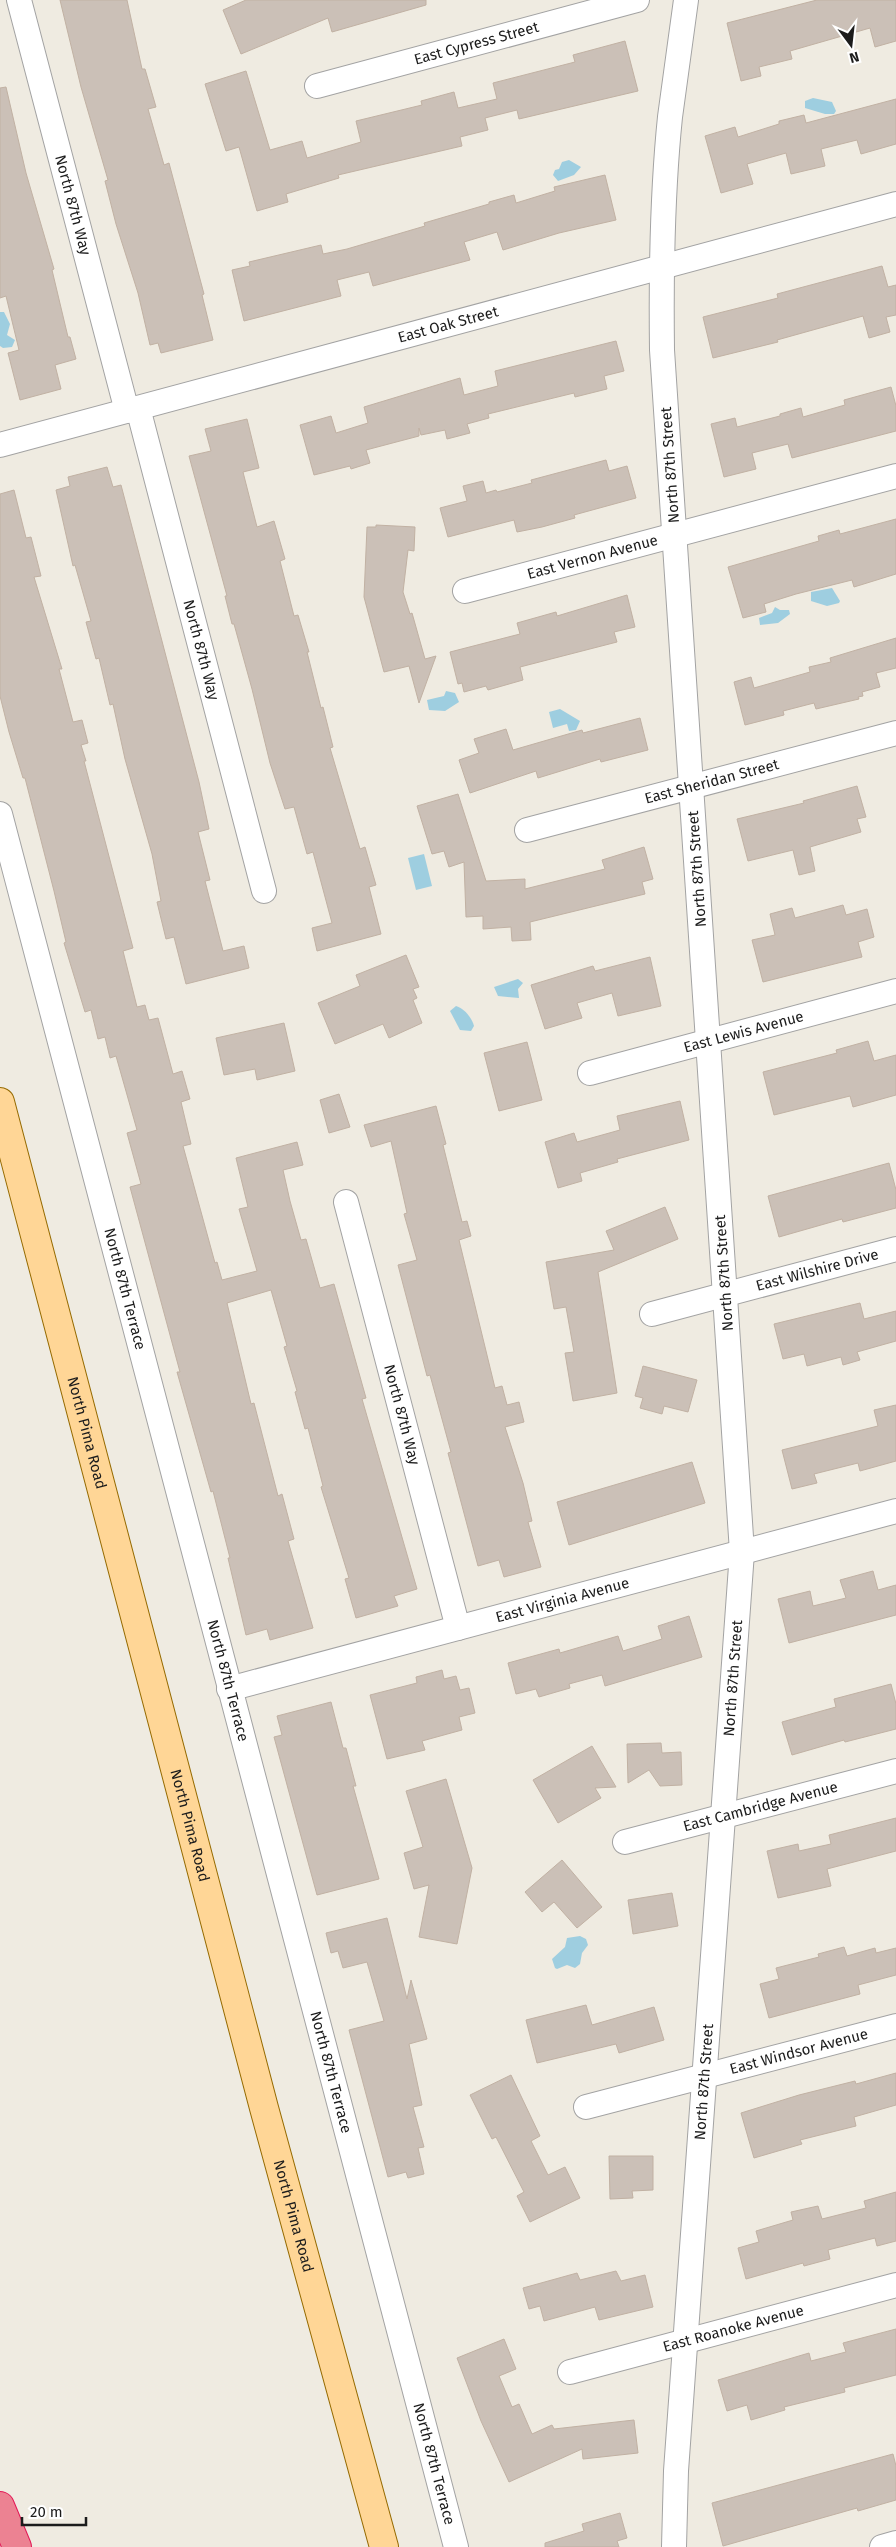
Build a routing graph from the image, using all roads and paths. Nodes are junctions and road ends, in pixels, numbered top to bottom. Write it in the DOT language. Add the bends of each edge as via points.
graph roads {
  1 [pos="19,0"];
  2 [pos="637,0"];
  3 [pos="686,0"];
  4 [pos="317,86"];
  5 [pos="896,204"];
  6 [pos="662,267"];
  7 [pos="132,409"];
  8 [pos="0,445"];
  9 [pos="896,476"];
  10 [pos="675,535"];
  11 [pos="465,591"];
  12 [pos="896,733"];
  13 [pos="691,786"];
  14 [pos="0,814"];
  15 [pos="528,830"];
  16 [pos="264,891"];
  17 [pos="896,991"];
  18 [pos="708,1041"];
  19 [pos="590,1072"];
  20 [pos="0,1102"];
  21 [pos="346,1202"];
  22 [pos="896,1249"];
  23 [pos="725,1294"];
  24 [pos="652,1314"];
  25 [pos="896,1511"];
  26 [pos="742,1552"];
  27 [pos="458,1628"];
  28 [pos="229,1689"];
  29 [pos="896,1770"];
  30 [pos="724,1817"];
  31 [pos="625,1842"];
  32 [pos="896,2026"];
  33 [pos="705,2077"];
  34 [pos="586,2108"];
  35 [pos="896,2285"];
  36 [pos="686,2341"];
  37 [pos="570,2372"];
  38 [pos="0,2506"];
  39 [pos="896,2543"];
  40 [pos="18,2547"];
  41 [pos="384,2547"];
  42 [pos="456,2547"];
  43 [pos="674,2547"];
  44 [pos="882,2547"];
  1 -- 7 [label="street, North 87th Way"];
  2 -- 4 [label="street, East Cypress Street"];
  3 -- 6 [label="street, North 87th Street" via="670,118"];
  5 -- 6 [label="street, East Oak Street"];
  6 -- 7 [label="street, East Oak Street"];
  6 -- 10 [label="street, North 87th Street" via="662,350"];
  7 -- 8 [label="street, East Oak Street"];
  7 -- 16 [label="street, North 87th Way"];
  9 -- 10 [label="street, East Vernon Avenue"];
  10 -- 11 [label="street, East Vernon Avenue"];
  10 -- 13 [label="street, North 87th Street"];
  12 -- 13 [label="street, East Sheridan Street"];
  13 -- 15 [label="street, East Sheridan Street"];
  13 -- 18 [label="street, North 87th Street"];
  14 -- 28 [label="street, North 87th Terrace"];
  17 -- 18 [label="street, East Lewis Avenue"];
  18 -- 19 [label="street, East Lewis Avenue"];
  18 -- 23 [label="street, North 87th Street"];
  20 -- 41 [label="main road, North Pima Road" via="264,2108"];
  21 -- 27 [label="street, North 87th Way"];
  22 -- 23 [label="street, East Wilshire Drive"];
  23 -- 24 [label="street, East Wilshire Drive"];
  23 -- 26 [label="street, North 87th Street"];
  25 -- 26 [label="street, East Virginia Avenue"];
  26 -- 27 [label="street, East Virginia Avenue"];
  26 -- 30 [label="street, North 87th Street"];
  27 -- 28 [label="street, East Virginia Avenue"];
  28 -- 42 [label="street, North 87th Terrace"];
  29 -- 30 [label="street, East Cambridge Avenue"];
  30 -- 31 [label="street, East Cambridge Avenue"];
  30 -- 33 [label="street, North 87th Street"];
  32 -- 33 [label="street, East Windsor Avenue"];
  33 -- 34 [label="street, East Windsor Avenue"];
  33 -- 36 [label="street, North 87th Street"];
  35 -- 36 [label="street, East Roanoke Avenue"];
  36 -- 37 [label="street, East Roanoke Avenue"];
  36 -- 43 [label="street, North 87th Street"];
  38 -- 40 [label="highway"];
  39 -- 44 [label="street"];
}
